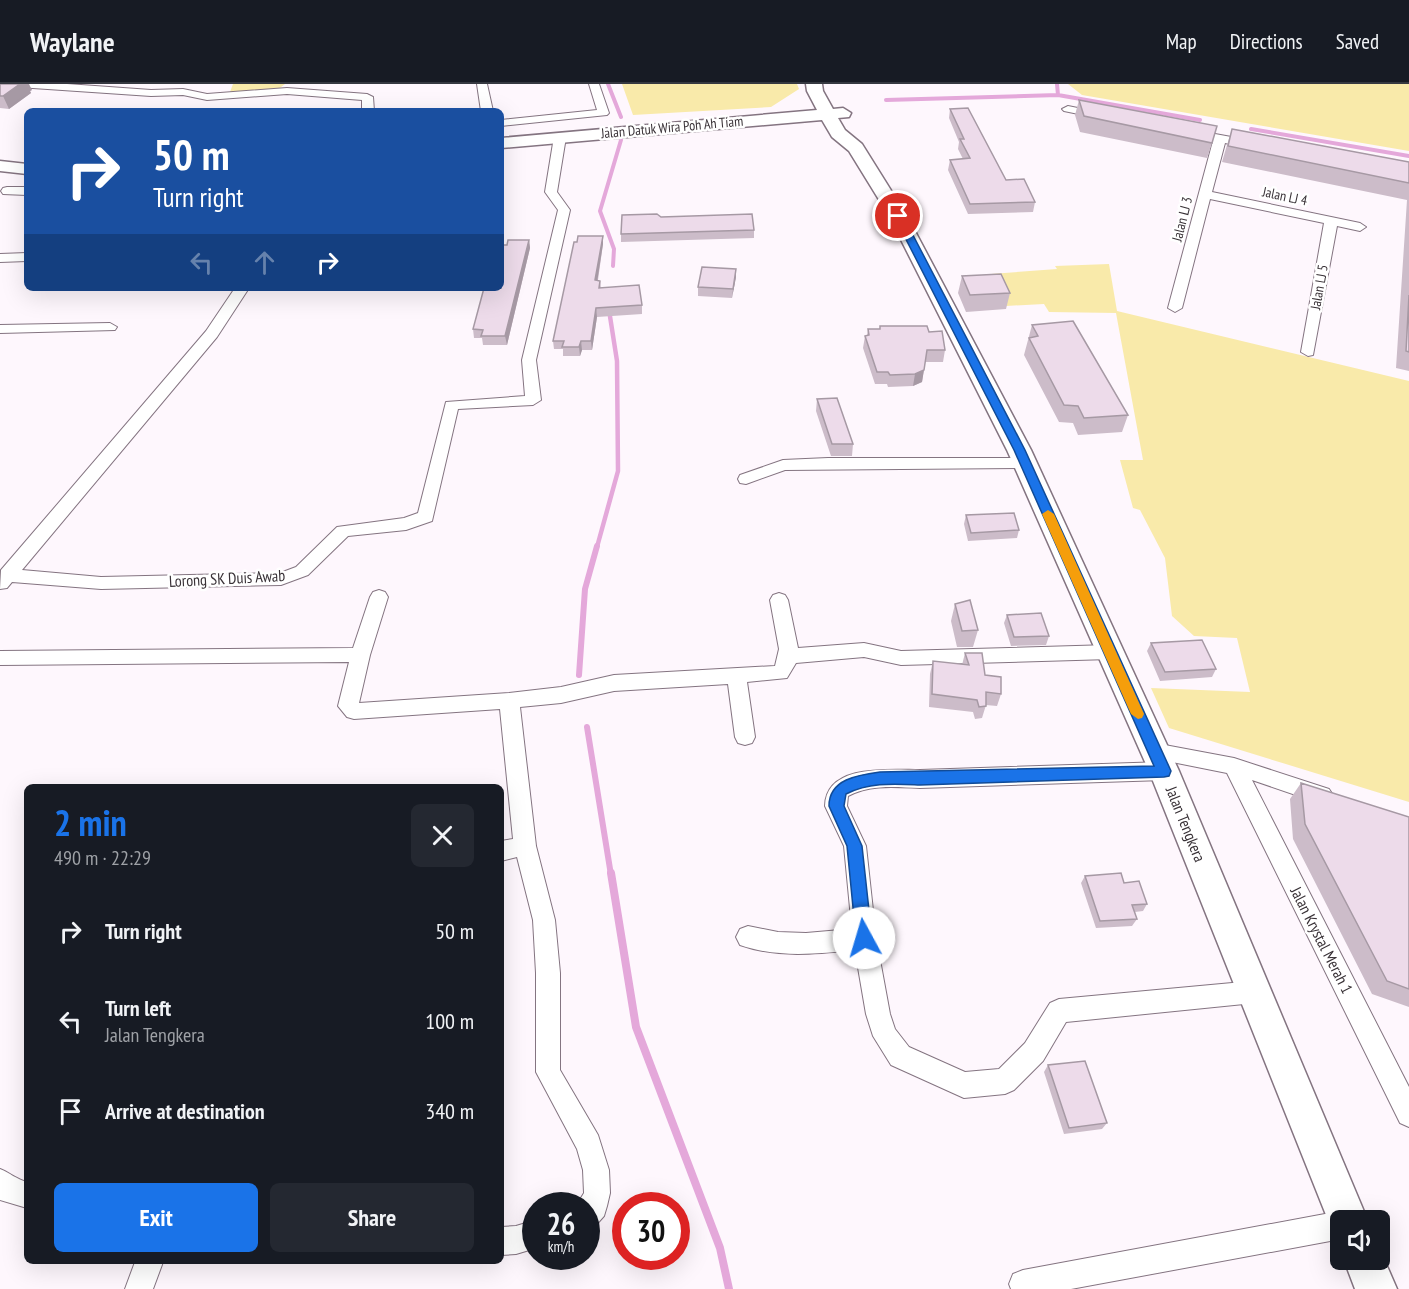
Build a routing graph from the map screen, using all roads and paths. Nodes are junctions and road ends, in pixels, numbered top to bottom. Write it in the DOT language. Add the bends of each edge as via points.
graph roads {
  1 [pos="18,84"];
  2 [pos="482,84"];
  3 [pos="594,84"];
  4 [pos="182,88"];
  5 [pos="808,96"];
  6 [pos="368,108"];
  7 [pos="486,108"];
  8 [pos="1068,110"];
  9 [pos="834,111"];
  10 [pos="770,113"];
  11 [pos="1115,118"];
  12 [pos="504,123"];
  13 [pos="1173,129"];
  14 [pos="838,133"];
  15 [pos="504,135"];
  16 [pos="560,137"];
  17 [pos="1220,138"];
  18 [pos="504,143"];
  19 [pos="1264,147"];
  20 [pos="856,148"];
  21 [pos="0,157"];
  22 [pos="24,159"];
  23 [pos="0,166"];
  24 [pos="24,168"];
  25 [pos="7,191"];
  26 [pos="24,191"];
  27 [pos="1204,194"];
  28 [pos="1330,222"];
  29 [pos="1360,227"];
  30 [pos="24,257"];
  31 [pos="0,258"];
  32 [pos="240,291"];
  33 [pos="1174,308"];
  34 [pos="110,327"];
  35 [pos="0,329"];
  36 [pos="1308,352"];
  37 [pos="1025,463"];
  38 [pos="746,479"];
  39 [pos="4,579"];
  40 [pos="379,597"];
  41 [pos="779,600"];
  42 [pos="1110,652"];
  43 [pos="360,655"];
  44 [pos="790,656"];
  45 [pos="0,658"];
  46 [pos="736,677"];
  47 [pos="509,701"];
  48 [pos="744,737"];
  49 [pos="1159,761"];
  50 [pos="1234,766"];
  51 [pos="1344,802"];
  52 [pos="525,846"];
  53 [pos="504,850"];
  54 [pos="748,937"];
  55 [pos="864,938"];
  56 [pos="1254,992"];
  57 [pos="1409,1114"];
  58 [pos="0,1182"];
  59 [pos="597,1192"];
  60 [pos="24,1194"];
  61 [pos="1343,1210"];
  62 [pos="1330,1227"];
  63 [pos="522,1238"];
  64 [pos="504,1241"];
  65 [pos="148,1264"];
  66 [pos="1368,1270"];
  67 [pos="1023,1284"];
  68 [pos="139,1289"];
  69 [pos="1376,1289"];
  1 -- 4 [label="street" via="151,93"];
  2 -- 7 [label="street"];
  3 -- 12 [label="street" via="603,113"];
  4 -- 6 [label="street" via="207,97 297,91 367,97"];
  5 -- 9 [label="main road, Jalan Datuk Wira Poh Ah Tiam"];
  5 -- 9 [label="main road, Jalan Tengkera"];
  5 -- 10 [label="main road"];
  5 -- 14 [label="main road" via="822,124"];
  5 -- 16 [label="main road, Jalan Datuk Wira Poh Ah Tiam"];
  8 -- 11 [label="street"];
  9 -- 10 [label="main road, Jalan Datuk Wira Poh Ah Tiam"];
  9 -- 14 [label="main road, Jalan Tengkera"];
  9 -- 20 [label="main road, Jalan Tengkera" via="858,138"];
  10 -- 15 [label="main road, Jalan Datuk Wira Poh Ah Tiam"];
  13 -- 17 [label="street"];
  14 -- 20 [label="main road, Jalan Tengkera"];
  16 -- 18 [label="main road, Jalan Datuk Wira Poh Ah Tiam"];
  16 -- 39 [label="street, Lorong SK Duis Awab" via="551,192 564,210 529,360 533,400 451,405 426,517 406,524 343,531 302,571 281,579 101,583"];
  17 -- 19 [label="street"];
  17 -- 27 [label="street, Jalan LJ 3"];
  20 -- 37 [label="main road, Jalan Tengkera" via="922,259"];
  21 -- 22 [label="main road"];
  23 -- 24 [label="main road"];
  25 -- 26 [label="street"];
  27 -- 28 [label="street, Jalan LJ 4"];
  27 -- 33 [label="street, Jalan LJ 3"];
  28 -- 29 [label="street, Jalan LJ 4"];
  28 -- 36 [label="street, Jalan LJ 5"];
  30 -- 31 [label="street"];
  32 -- 39 [label="street" via="212,334"];
  34 -- 35 [label="street"];
  37 -- 38 [label="street" via="783,465"];
  37 -- 42 [label="main road, Jalan Tengkera"];
  40 -- 43 [label="street"];
  41 -- 44 [label="street"];
  42 -- 44 [label="street" via="901,658 864,650"];
  42 -- 49 [label="main road, Jalan Tengkera"];
  43 -- 45 [label="street"];
  43 -- 47 [label="street" via="348,706 354,711"];
  44 -- 46 [label="street" via="789,664 780,673"];
  46 -- 47 [label="street" via="614,682 561,695"];
  46 -- 48 [label="street"];
  47 -- 52 [label="street"];
  49 -- 50 [label="street"];
  49 -- 55 [label="street" via="920,779 880,778 858,781 841,790 836,806 855,846"];
  49 -- 56 [label="main road, Jalan Tengkera"];
  50 -- 51 [label="street"];
  50 -- 57 [label="street, Jalan Krystal Merah 1"];
  52 -- 53 [label="street"];
  52 -- 59 [label="street" via="544,920 548,1072 589,1144"];
  54 -- 55 [label="street" via="773,944 799,945"];
  55 -- 56 [label="street" via="885,1036 900,1056 964,1085 1005,1082 1034,1052 1059,1011"];
  56 -- 61 [label="main road, Jalan Tengkera"];
  58 -- 60 [label="street" via="7,1190"];
  62 -- 67 [label="street"];
  63 -- 64 [label="street"];
  65 -- 68 [label="street"];
  66 -- 69 [label="main road"];
}
